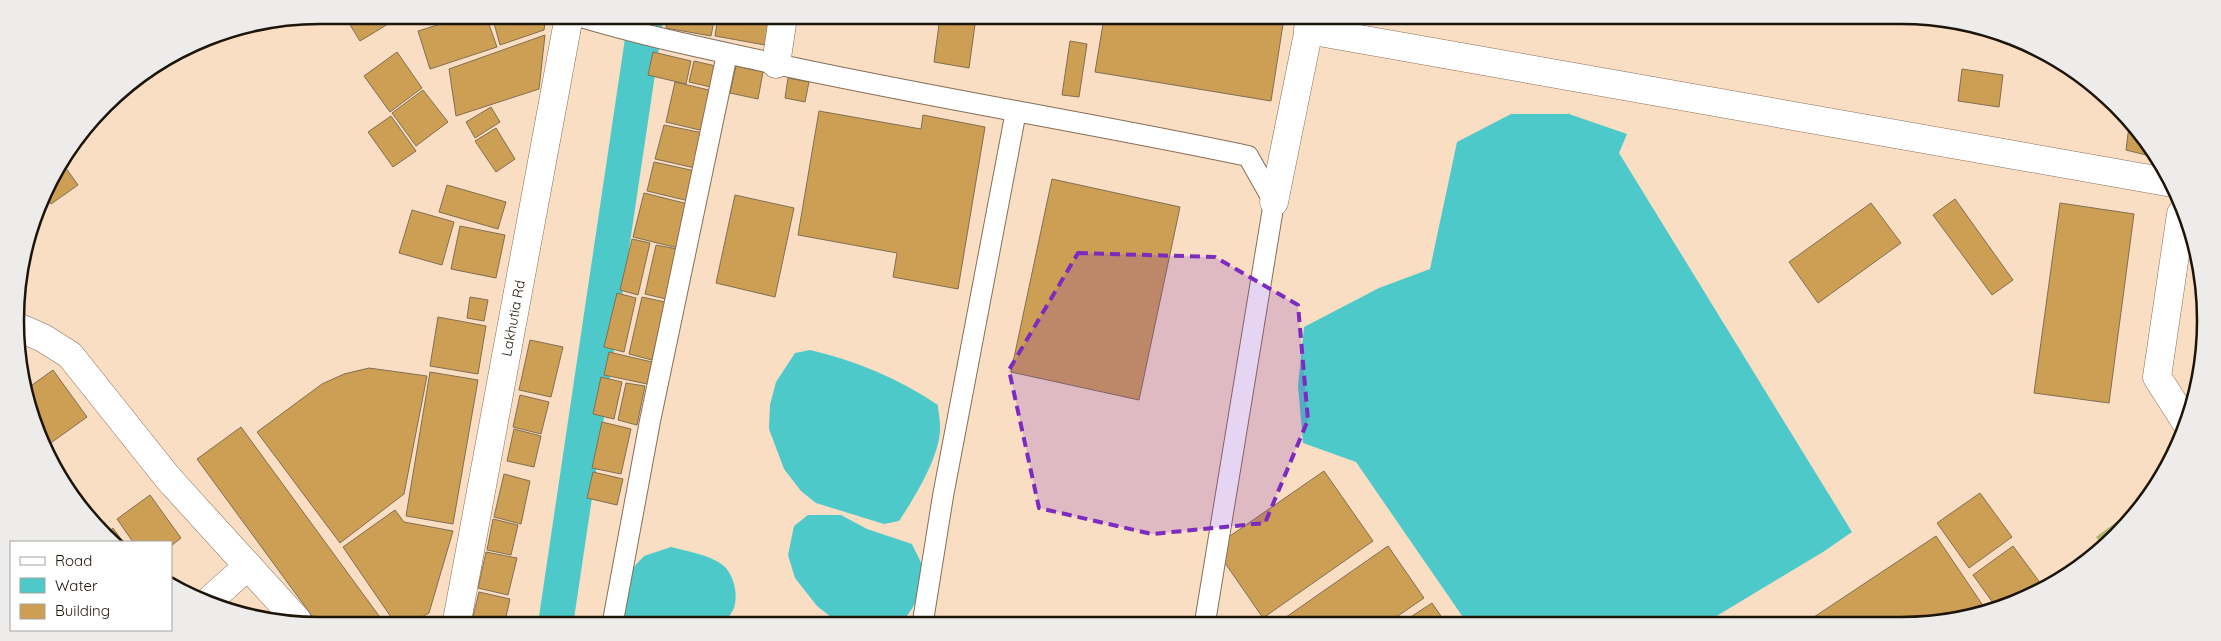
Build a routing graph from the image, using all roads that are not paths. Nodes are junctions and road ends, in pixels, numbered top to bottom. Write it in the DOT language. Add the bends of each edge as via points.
graph roads {
  1 [pos="568,24"];
  2 [pos="604,24"];
  3 [pos="782,24"];
  4 [pos="1309,24"];
  5 [pos="727,54"];
  6 [pos="776,64"];
  7 [pos="1016,111"];
  8 [pos="2162,181"];
  9 [pos="1274,202"];
  10 [pos="2180,220"];
  11 [pos="24,330"];
  12 [pos="2182,416"];
  13 [pos="248,566"];
  14 [pos="212,597"];
  15 [pos="294,616"];
  16 [pos="459,617"];
  17 [pos="614,617"];
  18 [pos="924,617"];
  19 [pos="1206,617"];
  1 -- 16 [label="street, Lakhutia Rd"];
  2 -- 5 [label="lane"];
  3 -- 6 [label="street"];
  4 -- 8 [label="street"];
  4 -- 9 [label="street"];
  5 -- 6 [label="lane"];
  5 -- 17 [label="lane" via="650,421"];
  6 -- 7 [label="lane"];
  7 -- 9 [label="lane" via="1248,156"];
  7 -- 18 [label="lane" via="943,496"];
  9 -- 19 [label="lane"];
  10 -- 12 [label="street" via="2158,377"];
  11 -- 13 [label="street" via="70,355 168,478"];
  13 -- 14 [label="street"];
  13 -- 15 [label="street"];
}
